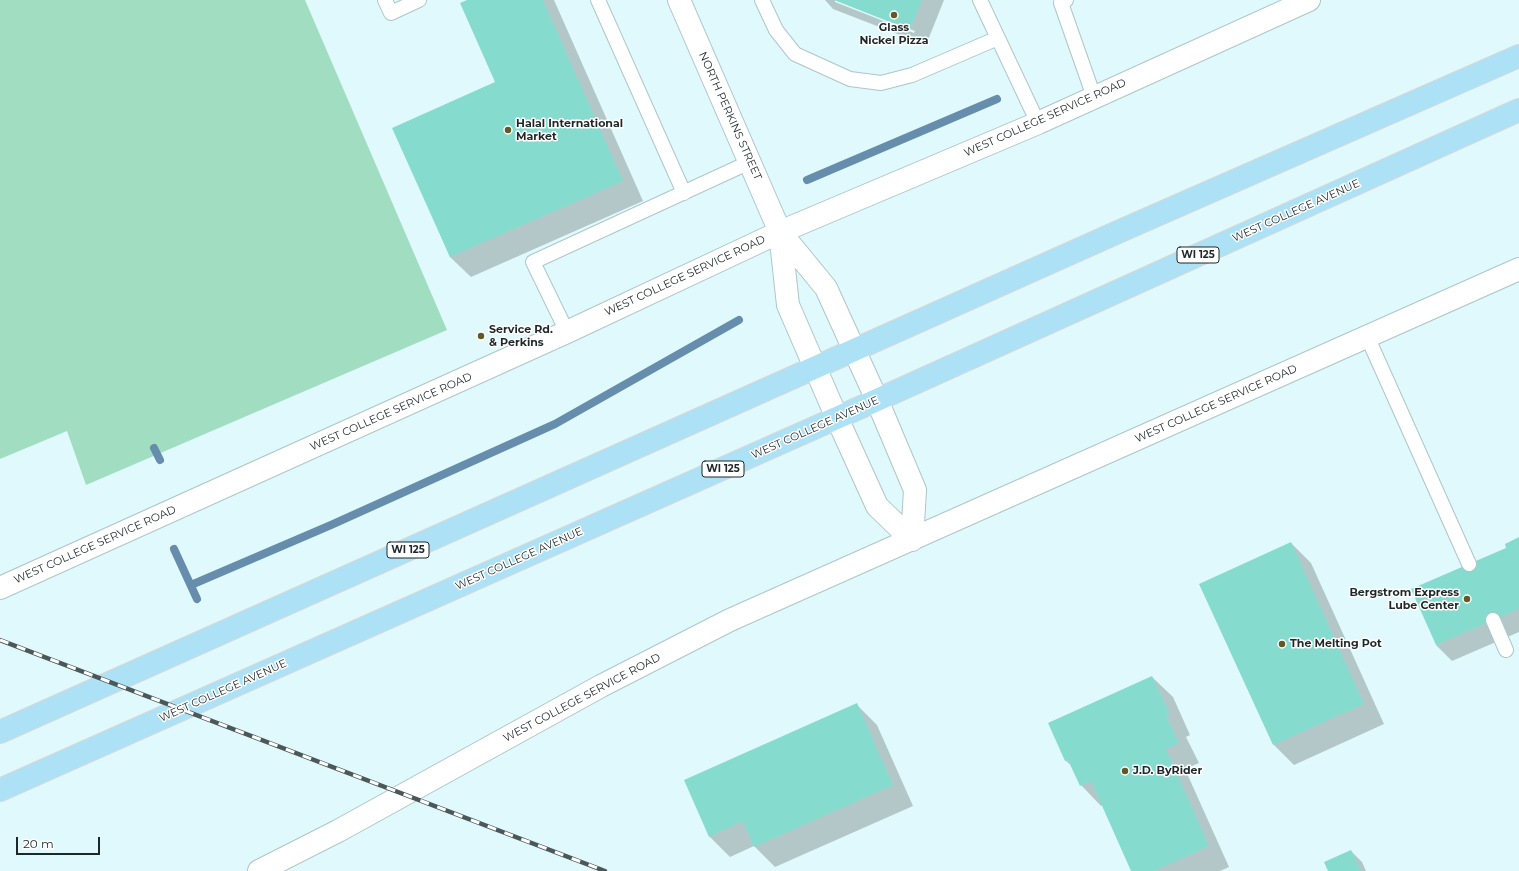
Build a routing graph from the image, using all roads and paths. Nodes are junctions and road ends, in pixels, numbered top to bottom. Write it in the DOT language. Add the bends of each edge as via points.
graph roads {
  1 [pos="385,0"];
  2 [pos="419,0"];
  3 [pos="598,0"];
  4 [pos="679,0"];
  5 [pos="762,0"];
  6 [pos="980,0"];
  7 [pos="1066,0"];
  8 [pos="1307,0"];
  9 [pos="998,38"];
  10 [pos="1519,56"];
  11 [pos="1094,97"];
  12 [pos="1519,110"];
  13 [pos="1038,123"];
  14 [pos="750,162"];
  15 [pos="684,193"];
  16 [pos="780,232"];
  17 [pos="1519,269"];
  18 [pos="567,332"];
  19 [pos="1366,336"];
  20 [pos="855,351"];
  21 [pos="816,368"];
  22 [pos="876,400"];
  23 [pos="838,418"];
  24 [pos="912,540"];
  25 [pos="1469,564"];
  26 [pos="0,588"];
  27 [pos="1493,620"];
  28 [pos="1506,650"];
  29 [pos="0,732"];
  30 [pos="0,790"];
  31 [pos="259,871"];
  1 -- 2 [label="lane" via="391,13"];
  3 -- 15 [label="lane"];
  4 -- 14 [label="street, NORTH PERKINS STREET"];
  5 -- 9 [label="lane" via="776,30 795,54 850,79 881,83 912,75"];
  6 -- 9 [label="lane"];
  7 -- 11 [label="lane" via="1061,3"];
  8 -- 11 [label="street, WEST COLLEGE SERVICE ROAD"];
  9 -- 13 [label="lane"];
  10 -- 20 [label="main road, WI 125"];
  11 -- 13 [label="street, WEST COLLEGE SERVICE ROAD"];
  12 -- 22 [label="main road, WEST COLLEGE AVENUE / WI 125"];
  13 -- 16 [label="street, WEST COLLEGE SERVICE ROAD"];
  14 -- 15 [label="lane"];
  14 -- 16 [label="street, NORTH PERKINS STREET"];
  15 -- 18 [label="lane" via="533,262"];
  16 -- 18 [label="street, WEST COLLEGE SERVICE ROAD"];
  16 -- 20 [label="street, WEST COLLEGE SERVICE ROAD" via="826,288"];
  16 -- 21 [label="street, WEST COLLEGE SERVICE ROAD" via="788,305"];
  17 -- 19 [label="street, WEST COLLEGE SERVICE ROAD"];
  18 -- 26 [label="street, WEST COLLEGE SERVICE ROAD"];
  19 -- 24 [label="street, WEST COLLEGE SERVICE ROAD"];
  19 -- 25 [label="lane"];
  20 -- 21 [label="main road, WI 125"];
  20 -- 22 [label="street, WEST COLLEGE SERVICE ROAD"];
  21 -- 23 [label="street, WEST COLLEGE SERVICE ROAD"];
  21 -- 29 [label="main road, WI 125"];
  22 -- 23 [label="main road, WEST COLLEGE AVENUE / WI 125"];
  22 -- 24 [label="street, WEST COLLEGE SERVICE ROAD" via="915,490"];
  23 -- 24 [label="street, WEST COLLEGE SERVICE ROAD" via="877,506"];
  23 -- 30 [label="main road, WEST COLLEGE AVENUE / WI 125"];
  24 -- 31 [label="street, WEST COLLEGE SERVICE ROAD" via="730,620 601,686 358,820"];
  27 -- 28 [label="lane"];
}
